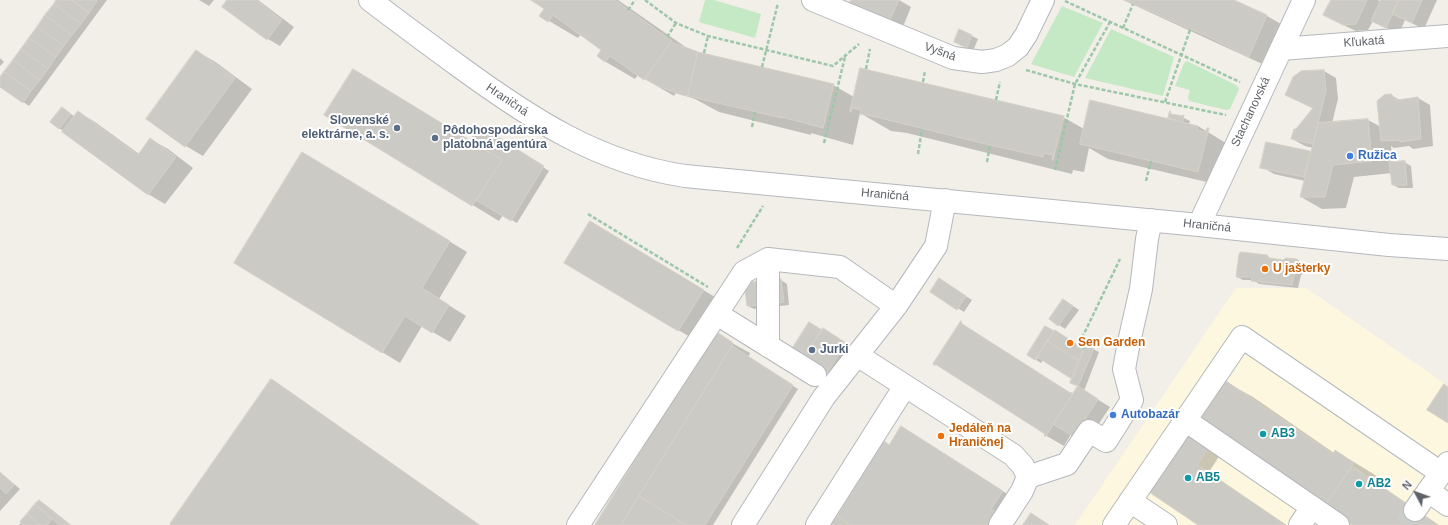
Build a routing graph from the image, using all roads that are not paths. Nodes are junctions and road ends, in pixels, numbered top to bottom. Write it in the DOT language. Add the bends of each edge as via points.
graph roads {
  1 [pos="813,0"];
  2 [pos="1043,0"];
  3 [pos="1304,0"];
  4 [pos="373,1"];
  5 [pos="1448,36"];
  6 [pos="1281,49"];
  7 [pos="945,200"];
  8 [pos="1151,220"];
  9 [pos="1199,225"];
  10 [pos="1448,249"];
  11 [pos="768,259"];
  12 [pos="896,306"];
  13 [pos="717,314"];
  14 [pos="768,346"];
  15 [pos="857,355"];
  16 [pos="815,375"];
  17 [pos="904,386"];
  18 [pos="1185,420"];
  19 [pos="1445,468"];
  20 [pos="1028,477"];
  21 [pos="1428,491"];
  22 [pos="1130,501"];
  23 [pos="1448,505"];
  24 [pos="1312,507"];
  25 [pos="1415,510"];
  26 [pos="578,525"];
  27 [pos="743,525"];
  28 [pos="817,525"];
  29 [pos="1000,525"];
  30 [pos="1114,525"];
  31 [pos="1166,525"];
  32 [pos="1300,525"];
  33 [pos="1338,525"];
  1 -- 2 [label="street, Vyšná" via="953,58 982,62 996,60 1018,47"];
  3 -- 6 [label="street, Stachanovská"];
  4 -- 7 [label="street, Hraničná" via="520,109 571,139 614,158 650,170 685,176"];
  5 -- 6 [label="street, Kľukatá"];
  6 -- 9 [label="street, Stachanovská"];
  7 -- 8 [label="street, Hraničná"];
  7 -- 12 [label="street" via="936,246"];
  8 -- 9 [label="street, Hraničná"];
  8 -- 20 [label="street" via="1141,289 1124,369 1132,400 1106,441 1089,431 1067,464"];
  9 -- 10 [label="street, Hraničná"];
  11 -- 12 [label="street" via="840,267"];
  11 -- 13 [label="street" via="744,272"];
  11 -- 14 [label="street"];
  12 -- 15 [label="street"];
  13 -- 14 [label="street"];
  13 -- 26 [label="street"];
  14 -- 16 [label="street"];
  15 -- 17 [label="street"];
  15 -- 27 [label="street" via="824,397"];
  17 -- 20 [label="street" via="1013,455 1023,466"];
  17 -- 28 [label="street"];
  18 -- 19 [label="street" via="1242,337"];
  18 -- 22 [label="street"];
  18 -- 24 [label="street"];
  19 -- 21 [label="street"];
  20 -- 29 [label="street"];
  21 -- 23 [label="street"];
  21 -- 25 [label="street"];
  22 -- 30 [label="street"];
  22 -- 31 [label="street"];
  24 -- 32 [label="street"];
  24 -- 33 [label="street"];
}
